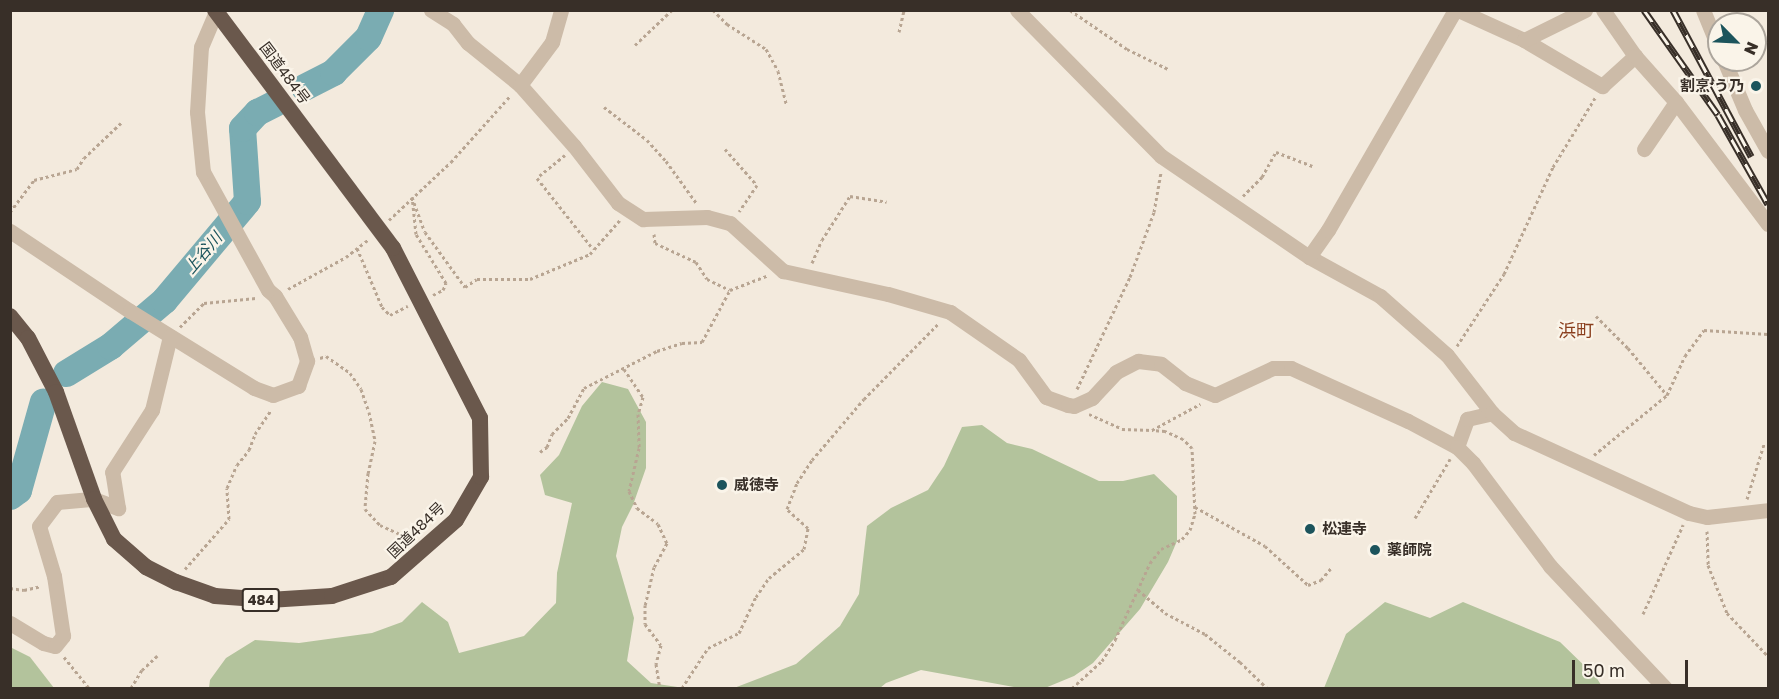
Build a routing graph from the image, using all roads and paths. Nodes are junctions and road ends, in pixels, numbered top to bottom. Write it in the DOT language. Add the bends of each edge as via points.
graph roads {
  1 [pos="430,10"];
  2 [pos="561,10"];
  3 [pos="672,10"];
  4 [pos="713,10"];
  5 [pos="904,10"];
  6 [pos="1017,10"];
  7 [pos="1070,10"];
  8 [pos="1456,10"];
  9 [pos="1585,10"];
  10 [pos="1603,10"];
  11 [pos="216,11"];
  12 [pos="899,32"];
  13 [pos="1524,40"];
  14 [pos="634,45"];
  15 [pos="1635,56"];
  16 [pos="1168,69"];
  17 [pos="1729,72"];
  18 [pos="520,85"];
  19 [pos="1602,86"];
  20 [pos="1676,102"];
  21 [pos="786,104"];
  22 [pos="604,107"];
  23 [pos="121,123"];
  24 [pos="574,146"];
  25 [pos="725,149"];
  26 [pos="1644,149"];
  27 [pos="1768,151"];
  28 [pos="1161,156"];
  29 [pos="1312,166"];
  30 [pos="412,197"];
  31 [pos="887,202"];
  32 [pos="1234,207"];
  33 [pos="629,210"];
  34 [pos="10,212"];
  35 [pos="707,217"];
  36 [pos="652,218"];
  37 [pos="730,223"];
  38 [pos="1768,224"];
  39 [pos="379,229"];
  40 [pos="10,231"];
  41 [pos="357,248"];
  42 [pos="593,249"];
  43 [pos="1309,257"];
  44 [pos="783,270"];
  45 [pos="807,274"];
  46 [pos="730,290"];
  47 [pos="275,296"];
  48 [pos="419,301"];
  49 [pos="950,312"];
  50 [pos="10,316"];
  51 [pos="1596,316"];
  52 [pos="1768,334"];
  53 [pos="170,336"];
  54 [pos="1447,355"];
  55 [pos="307,361"];
  56 [pos="624,369"];
  57 [pos="290,389"];
  58 [pos="1215,395"];
  59 [pos="1667,396"];
  60 [pos="1071,406"];
  61 [pos="1492,413"];
  62 [pos="1152,430"];
  63 [pos="1764,444"];
  64 [pos="1457,447"];
  65 [pos="540,452"];
  66 [pos="1581,465"];
  67 [pos="94,499"];
  68 [pos="1195,507"];
  69 [pos="1768,510"];
  70 [pos="1743,512"];
  71 [pos="1689,513"];
  72 [pos="1707,517"];
  73 [pos="1415,518"];
  74 [pos="429,527"];
  75 [pos="1332,567"];
  76 [pos="54,579"];
  77 [pos="176,582"];
  78 [pos="10,588"];
  79 [pos="1138,590"];
  80 [pos="1643,614"];
  81 [pos="10,623"];
  82 [pos="55,646"];
  83 [pos="157,656"];
  84 [pos="1768,656"];
  85 [pos="89,688"];
  86 [pos="131,688"];
  87 [pos="660,688"];
  88 [pos="682,688"];
  89 [pos="1072,688"];
  90 [pos="1267,688"];
  91 [pos="1665,688"];
  1 -- 18 [label="street" via="453,24 468,43"];
  2 -- 18 [label="street" via="552,42"];
  3 -- 14 [label="path"];
  4 -- 21 [label="path" via="766,49 778,71"];
  5 -- 12 [label="path"];
  6 -- 28 [label="street"];
  7 -- 16 [label="path" via="1127,49"];
  8 -- 13 [label="street"];
  8 -- 43 [label="street"];
  9 -- 13 [label="street"];
  10 -- 15 [label="street"];
  11 -- 39 [label="highway, 国道484号 / 484"];
  11 -- 47 [label="street" via="201,47 197,112 202,172"];
  13 -- 19 [label="street"];
  15 -- 19 [label="street"];
  15 -- 20 [label="street"];
  17 -- 27 [label="street"];
  18 -- 24 [label="street"];
  18 -- 30 [label="path" via="451,162"];
  19 -- 54 [label="path" via="1553,167 1504,274 1459,344"];
  20 -- 26 [label="street"];
  20 -- 38 [label="street"];
  22 -- 35 [label="path" via="647,140"];
  23 -- 34 [label="path" via="76,169 34,180"];
  24 -- 33 [label="street" via="618,203"];
  24 -- 42 [label="path" via="537,178"];
  25 -- 37 [label="path" via="757,185"];
  28 -- 32 [label="street"];
  28 -- 60 [label="path" via="1156,203 1130,277"];
  29 -- 32 [label="path" via="1276,152 1262,177"];
  30 -- 39 [label="path"];
  30 -- 42 [label="path" via="425,232 465,287 477,279 530,279 590,254"];
  30 -- 48 [label="path" via="416,234 446,283 443,290"];
  31 -- 45 [label="path" via="850,196 822,240"];
  32 -- 43 [label="street"];
  33 -- 36 [label="street" via="643,219"];
  33 -- 42 [label="path"];
  35 -- 36 [label="street"];
  35 -- 37 [label="street"];
  36 -- 46 [label="path" via="655,243 696,262 707,279"];
  37 -- 44 [label="street"];
  39 -- 41 [label="path"];
  39 -- 48 [label="highway, 国道484号 / 484" via="393,248"];
  40 -- 53 [label="street"];
  41 -- 47 [label="path"];
  41 -- 48 [label="path" via="382,307 390,315"];
  43 -- 54 [label="street" via="1380,296"];
  44 -- 45 [label="street"];
  44 -- 46 [label="path"];
  45 -- 49 [label="street"];
  46 -- 56 [label="path" via="702,342 657,351"];
  47 -- 53 [label="path" via="204,303"];
  47 -- 55 [label="street" via="300,337"];
  48 -- 77 [label="highway, 国道484号 / 484" via="480,418 480,477 456,520 391,577 332,596 268,600 215,596"];
  49 -- 60 [label="street" via="1019,360 1046,397"];
  49 -- 88 [label="path" via="864,399 812,460 787,509 808,528 804,549 769,578 739,633 708,648"];
  50 -- 67 [label="highway, 国道484号 / 484" via="28,338 56,392"];
  51 -- 59 [label="path"];
  52 -- 59 [label="path" via="1704,330 1685,356"];
  53 -- 57 [label="street" via="255,388 273,395"];
  53 -- 67 [label="street" via="152,410 112,472 118,508"];
  54 -- 61 [label="street"];
  55 -- 57 [label="street" via="298,386"];
  55 -- 74 [label="path" via="326,356 341,364 361,388 375,441 365,509 380,525 402,535"];
  56 -- 65 [label="path" via="584,388 568,418"];
  56 -- 87 [label="path" via="643,396 638,414 639,448 629,492 637,508 658,524 667,543 654,567 645,605 645,624 661,645 656,664"];
  57 -- 77 [label="path" via="276,402 237,465 227,488 230,519"];
  58 -- 60 [label="street" via="1185,383 1161,364 1138,361 1116,372 1092,398"];
  58 -- 62 [label="path"];
  58 -- 64 [label="street" via="1273,368 1291,368 1408,420"];
  59 -- 66 [label="path"];
  60 -- 62 [label="path" via="1122,429"];
  61 -- 64 [label="street" via="1467,418"];
  61 -- 66 [label="street" via="1514,433"];
  62 -- 68 [label="path" via="1183,439 1192,448"];
  63 -- 70 [label="path"];
  64 -- 73 [label="path"];
  64 -- 91 [label="street" via="1550,566"];
  66 -- 71 [label="street"];
  67 -- 76 [label="street" via="57,502 39,526"];
  67 -- 77 [label="highway, 国道484号 / 484" via="114,539 146,567"];
  68 -- 75 [label="path" via="1265,546 1308,585 1321,580"];
  68 -- 79 [label="path" via="1190,530 1182,539 1161,549"];
  69 -- 70 [label="street"];
  70 -- 72 [label="street"];
  71 -- 72 [label="street"];
  71 -- 80 [label="path"];
  72 -- 84 [label="path" via="1708,565 1727,613"];
  76 -- 78 [label="path" via="24,590"];
  76 -- 82 [label="street" via="63,636"];
  79 -- 89 [label="path" via="1102,661"];
  79 -- 90 [label="path" via="1165,613 1205,634"];
  81 -- 82 [label="street"];
  82 -- 85 [label="path"];
  83 -- 86 [label="path"];
}
